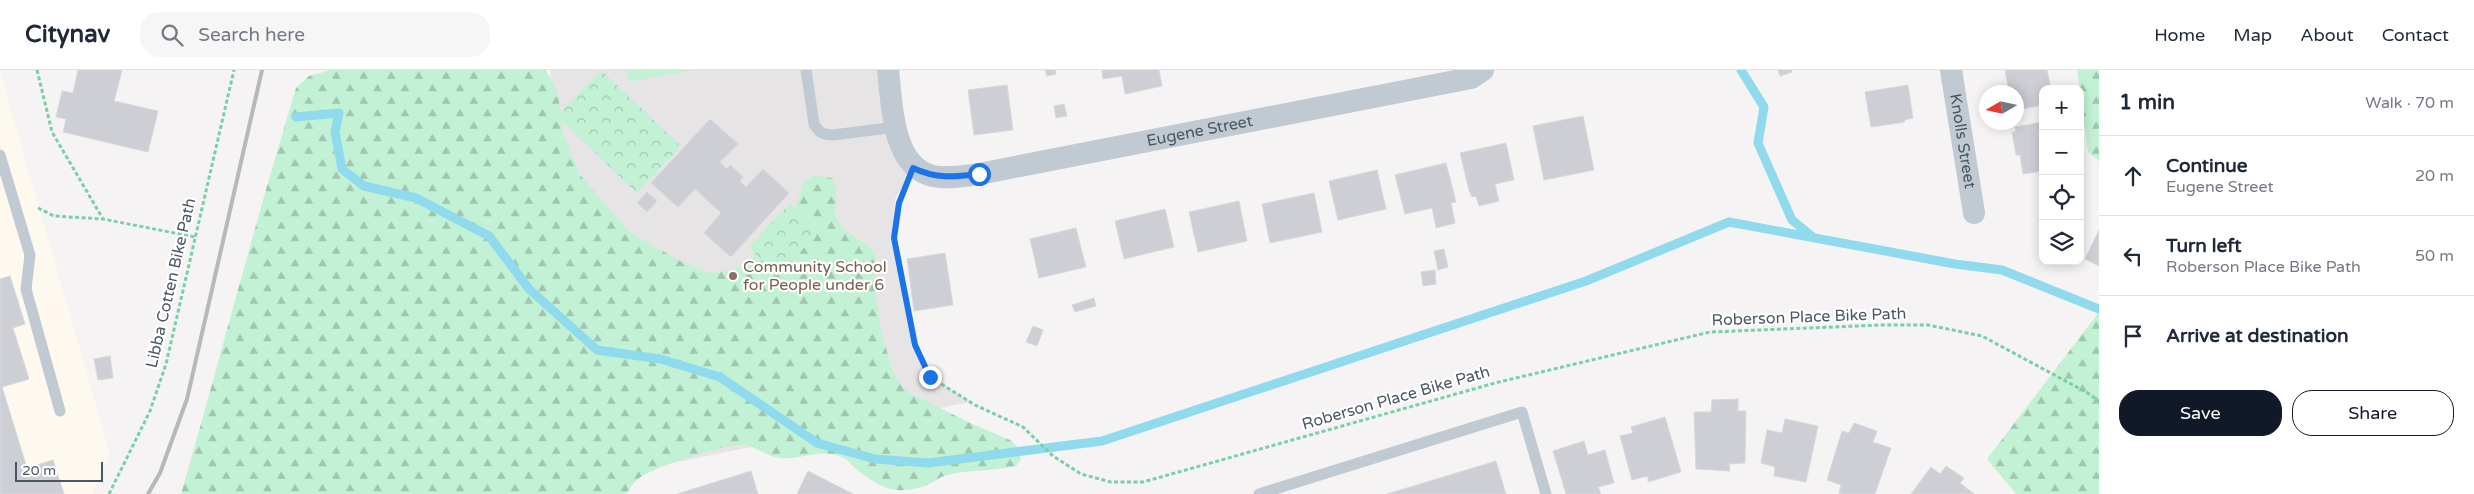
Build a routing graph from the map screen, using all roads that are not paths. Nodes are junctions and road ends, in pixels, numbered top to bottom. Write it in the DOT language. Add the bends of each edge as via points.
graph roads {
  1 [pos="806,70"];
  2 [pos="888,70"];
  3 [pos="1484,70"];
  4 [pos="1951,70"];
  5 [pos="896,127"];
  6 [pos="0,155"];
  7 [pos="1974,213"];
  8 [pos="60,411"];
  9 [pos="1259,494"];
  10 [pos="1546,494"];
  1 -- 5 [label="lane" via="818,132 826,135"];
  2 -- 5 [label="street"];
  3 -- 5 [label="street, Eugene Street" via="1471,78 947,178 913,168"];
  4 -- 7 [label="street, Knolls Street"];
  6 -- 8 [label="lane" via="30,255 26,289"];
  9 -- 10 [label="lane" via="1522,412"];
}
